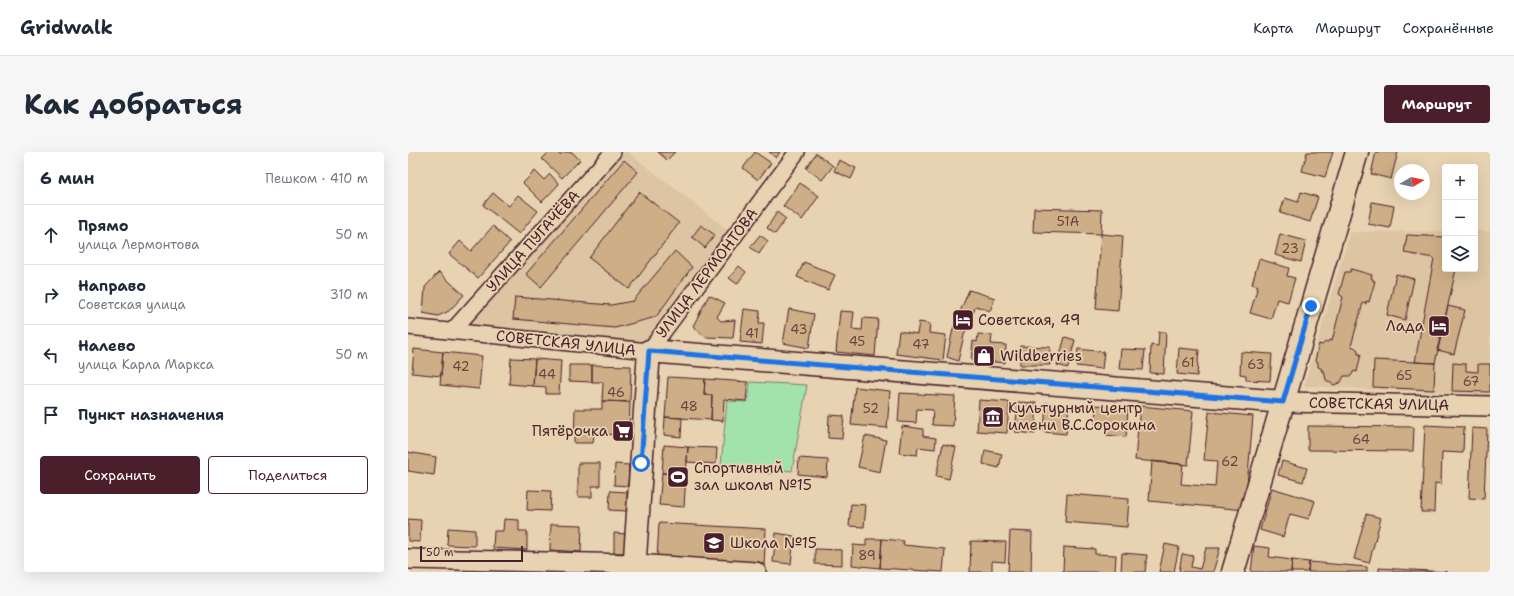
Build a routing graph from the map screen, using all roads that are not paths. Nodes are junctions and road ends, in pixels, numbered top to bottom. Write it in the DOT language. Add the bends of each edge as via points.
graph roads {
  1 [pos="613,152"];
  2 [pos="797,152"];
  3 [pos="1357,152"];
  4 [pos="408,327"];
  5 [pos="452,331"];
  6 [pos="649,351"];
  7 [pos="1283,402"];
  8 [pos="1490,406"];
  9 [pos="408,559"];
  10 [pos="634,568"];
  11 [pos="756,572"];
  12 [pos="1233,572"];
  1 -- 5 [label="street, УЛИЦА ПУГАЧЁВА"];
  2 -- 6 [label="street, УЛИЦА ЛЕРМОНТОВА"];
  3 -- 7 [label="main road"];
  4 -- 5 [label="street, СОВЕТСКАЯ УЛИЦА"];
  5 -- 6 [label="street, СОВЕТСКАЯ УЛИЦА"];
  6 -- 7 [label="main road, СОВЕТСКАЯ УЛИЦА"];
  6 -- 10 [label="main road, УЛИЦА ЛЕРМОНТОВА"];
  7 -- 8 [label="street, СОВЕТСКАЯ УЛИЦА"];
  7 -- 12 [label="main road"];
  9 -- 10 [label="street"];
  10 -- 11 [label="street"];
}
